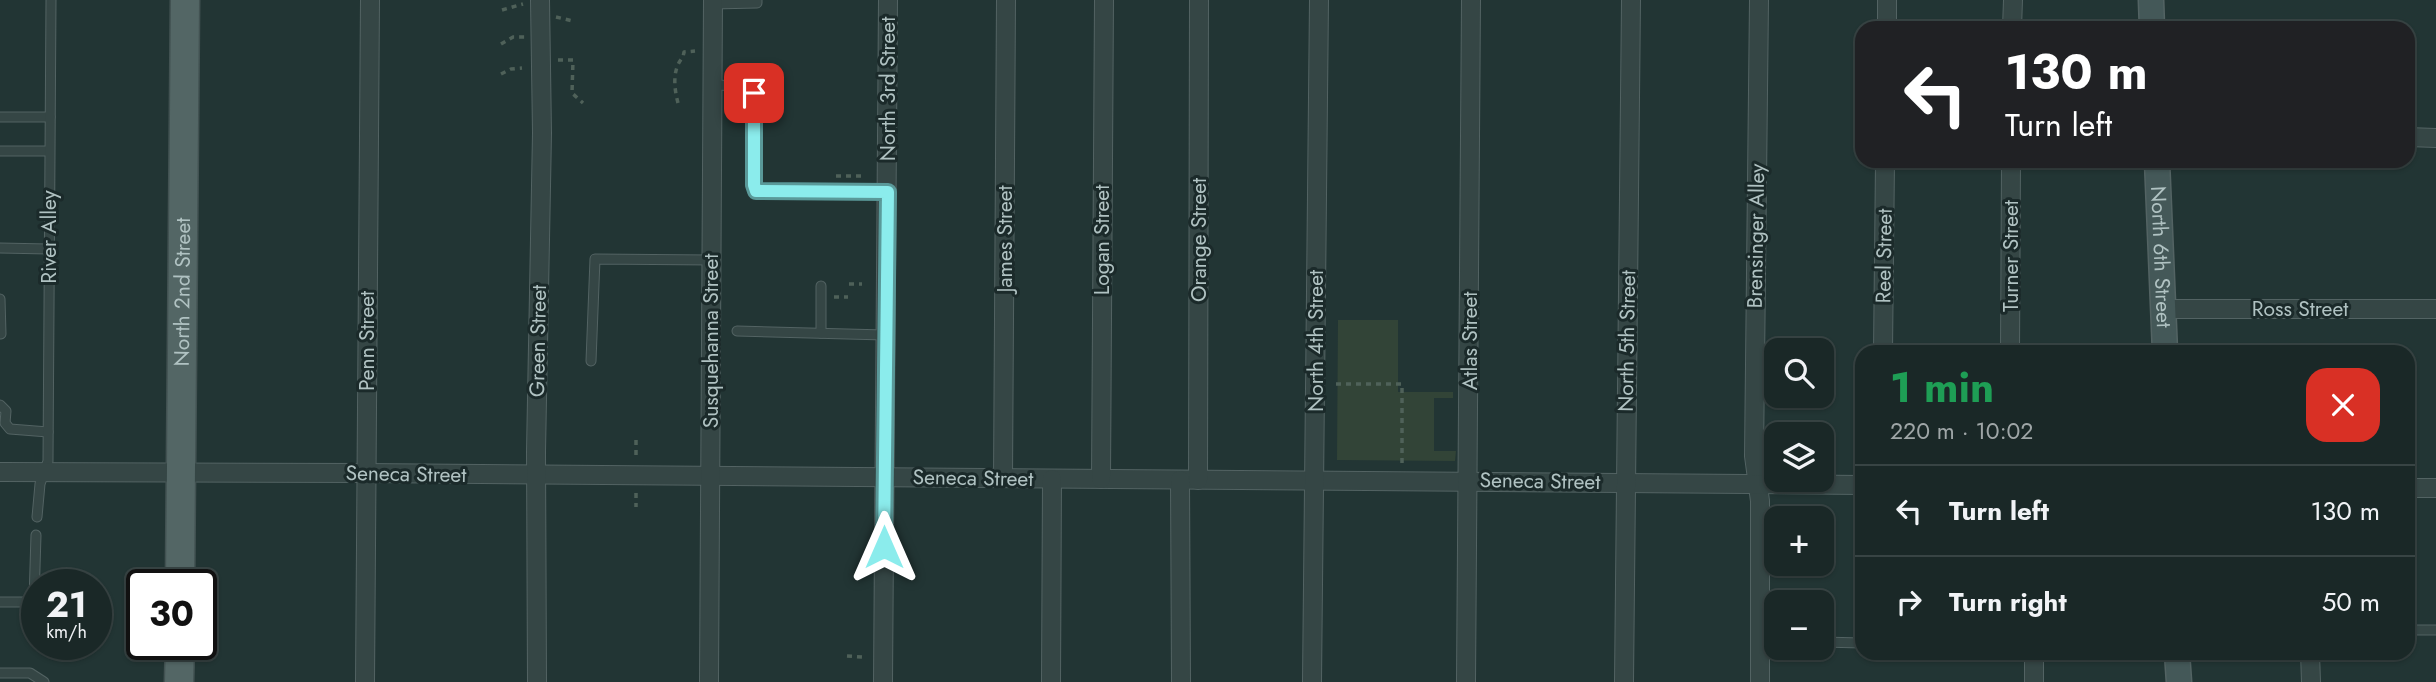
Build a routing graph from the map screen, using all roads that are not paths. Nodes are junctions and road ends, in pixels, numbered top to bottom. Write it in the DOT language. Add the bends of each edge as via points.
graph roads {
  1 [pos="51,0"];
  2 [pos="185,0"];
  3 [pos="370,0"];
  4 [pos="757,0"];
  5 [pos="888,0"];
  6 [pos="1006,0"];
  7 [pos="1104,0"];
  8 [pos="1199,0"];
  9 [pos="1319,0"];
  10 [pos="1471,0"];
  11 [pos="1631,0"];
  12 [pos="1759,0"];
  13 [pos="1887,0"];
  14 [pos="2013,0"];
  15 [pos="2151,0"];
  16 [pos="534,2"];
  17 [pos="713,2"];
  18 [pos="1887,21"];
  19 [pos="2012,21"];
  20 [pos="2152,21"];
  21 [pos="713,85"];
  22 [pos="0,117"];
  23 [pos="50,117"];
  24 [pos="2415,138"];
  25 [pos="2436,138"];
  26 [pos="0,151"];
  27 [pos="49,151"];
  28 [pos="1885,168"];
  29 [pos="2011,168"];
  30 [pos="2157,168"];
  31 [pos="888,192"];
  32 [pos="0,248"];
  33 [pos="48,249"];
  34 [pos="711,261"];
  35 [pos="821,286"];
  36 [pos="0,299"];
  37 [pos="2164,309"];
  38 [pos="2436,309"];
  39 [pos="737,331"];
  40 [pos="821,333"];
  41 [pos="1,334"];
  42 [pos="885,335"];
  43 [pos="1883,345"];
  44 [pos="2010,345"];
  45 [pos="2165,345"];
  46 [pos="591,361"];
  47 [pos="0,405"];
  48 [pos="48,432"];
  49 [pos="0,472"];
  50 [pos="44,473"];
  51 [pos="181,473"];
  52 [pos="366,473"];
  53 [pos="537,476"];
  54 [pos="710,476"];
  55 [pos="885,477"];
  56 [pos="1003,478"];
  57 [pos="1052,479"];
  58 [pos="1101,479"];
  59 [pos="1189,480"];
  60 [pos="1315,481"];
  61 [pos="1469,481"];
  62 [pos="1626,482"];
  63 [pos="1758,484"];
  64 [pos="1855,485"];
  65 [pos="2415,488"];
  66 [pos="2436,488"];
  67 [pos="37,517"];
  68 [pos="36,535"];
  69 [pos="35,569"];
  70 [pos="180,569"];
  71 [pos="1765,590"];
  72 [pos="0,602"];
  73 [pos="21,602"];
  74 [pos="2415,630"];
  75 [pos="2436,630"];
  76 [pos="1834,642"];
  77 [pos="1855,643"];
  78 [pos="180,660"];
  79 [pos="1764,660"];
  80 [pos="2034,660"];
  81 [pos="2177,660"];
  82 [pos="2310,660"];
  83 [pos="0,673"];
  84 [pos="44,682"];
  85 [pos="179,682"];
  86 [pos="365,682"];
  87 [pos="537,682"];
  88 [pos="709,682"];
  89 [pos="883,682"];
  90 [pos="1051,682"];
  91 [pos="1181,682"];
  92 [pos="1312,682"];
  93 [pos="1466,682"];
  94 [pos="1624,682"];
  95 [pos="1760,682"];
  96 [pos="2034,682"];
  97 [pos="2179,682"];
  98 [pos="2311,682"];
  1 -- 23 [label="lane, River Alley"];
  2 -- 51 [label="main road, North 2nd Street"];
  3 -- 52 [label="street, Penn Street"];
  4 -- 17 [label="lane"];
  5 -- 31 [label="street, North 3rd Street"];
  6 -- 56 [label="street, James Street"];
  7 -- 58 [label="street, Logan Street"];
  8 -- 59 [label="street, Orange Street"];
  9 -- 60 [label="street, North 4th Street"];
  10 -- 61 [label="street, Atlas Street"];
  11 -- 62 [label="street, North 5th Street"];
  12 -- 63 [label="street, Brensinger Alley" via="1754,456"];
  13 -- 18 [label="street"];
  14 -- 19 [label="street"];
  15 -- 20 [label="main road"];
  16 -- 53 [label="street, Green Street" via="542,133"];
  17 -- 21 [label="street, Susquehanna Street"];
  21 -- 31 [label="lane" via="746,86 754,93 756,191"];
  21 -- 34 [label="street, Susquehanna Street"];
  22 -- 23 [label="lane"];
  23 -- 27 [label="lane, River Alley"];
  24 -- 25 [label="street"];
  26 -- 27 [label="lane"];
  27 -- 33 [label="lane, River Alley"];
  28 -- 43 [label="street, Reel Street"];
  29 -- 44 [label="street, Turner Street"];
  30 -- 37 [label="main road, North 6th Street"];
  31 -- 42 [label="street, North 3rd Street"];
  32 -- 33 [label="lane"];
  33 -- 48 [label="lane, River Alley"];
  34 -- 46 [label="lane" via="595,259"];
  34 -- 54 [label="street, Susquehanna Street"];
  35 -- 40 [label="lane"];
  36 -- 41 [label="lane"];
  37 -- 38 [label="street, Ross Street"];
  37 -- 45 [label="main road, North 6th Street"];
  39 -- 40 [label="lane"];
  40 -- 42 [label="lane"];
  42 -- 55 [label="street, North 3rd Street"];
  47 -- 48 [label="lane" via="10,429"];
  48 -- 50 [label="lane, River Alley"];
  49 -- 50 [label="street, Seneca Street"];
  50 -- 51 [label="street, Seneca Street"];
  50 -- 67 [label="lane, River Alley"];
  51 -- 52 [label="street, Seneca Street"];
  51 -- 70 [label="main road, North 2nd Street"];
  52 -- 53 [label="street, Seneca Street"];
  52 -- 86 [label="street, Penn Street"];
  53 -- 54 [label="street, Seneca Street"];
  53 -- 87 [label="street, Green Street"];
  54 -- 55 [label="street, Seneca Street"];
  54 -- 88 [label="street, Susquehanna Street"];
  55 -- 56 [label="street, Seneca Street"];
  55 -- 89 [label="street, North 3rd Street"];
  56 -- 57 [label="street, Seneca Street"];
  57 -- 58 [label="street, Seneca Street"];
  57 -- 90 [label="street"];
  58 -- 59 [label="street, Seneca Street"];
  59 -- 60 [label="street, Seneca Street"];
  59 -- 91 [label="street, Orange Street"];
  60 -- 61 [label="street, Seneca Street"];
  60 -- 92 [label="street, North 4th Street"];
  61 -- 62 [label="street, Seneca Street"];
  61 -- 93 [label="street, Atlas Street"];
  62 -- 63 [label="street, Seneca Street"];
  62 -- 94 [label="street, North 5th Street"];
  63 -- 64 [label="street, Seneca Street"];
  63 -- 71 [label="street, Brensinger Alley"];
  65 -- 66 [label="street"];
  68 -- 69 [label="lane"];
  72 -- 73 [label="lane"];
  74 -- 75 [label="lane"];
  76 -- 77 [label="lane"];
  78 -- 85 [label="main road"];
  79 -- 95 [label="street, Brensinger Alley"];
  80 -- 96 [label="street"];
  81 -- 97 [label="main road"];
  82 -- 98 [label="street"];
  83 -- 84 [label="lane" via="30,673"];
}
